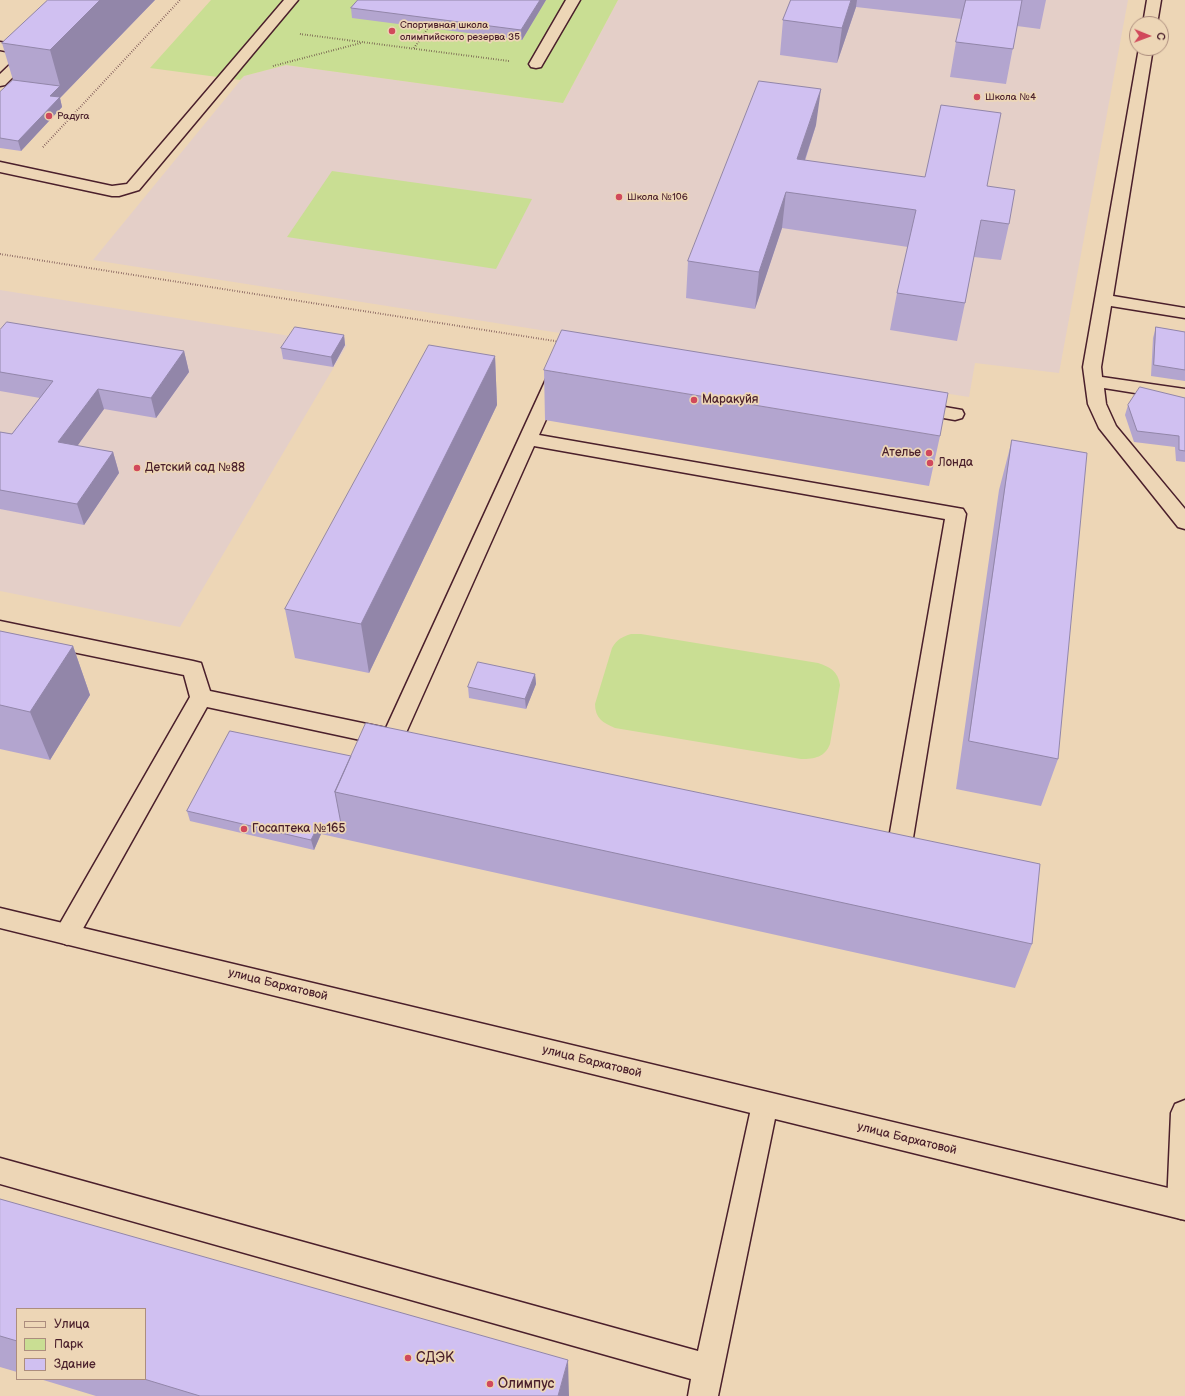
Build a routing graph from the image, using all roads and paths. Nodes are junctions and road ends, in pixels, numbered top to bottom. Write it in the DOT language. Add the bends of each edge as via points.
graph roads {
  1 [pos="180,0"];
  2 [pos="291,0"];
  3 [pos="573,0"];
  4 [pos="1154,0"];
  5 [pos="1151,16"];
  6 [pos="428,28"];
  7 [pos="266,29"];
  8 [pos="43,41"];
  9 [pos="364,42"];
  10 [pos="0,46"];
  11 [pos="414,48"];
  12 [pos="32,51"];
  13 [pos="1145,56"];
  14 [pos="536,64"];
  15 [pos="272,66"];
  16 [pos="0,82"];
  17 [pos="0,167"];
  18 [pos="20,171"];
  19 [pos="0,254"];
  20 [pos="1103,300"];
  21 [pos="1185,313"];
  22 [pos="568,351"];
  23 [pos="1093,381"];
  24 [pos="1185,395"];
  25 [pos="900,405"];
  26 [pos="955,414"];
  27 [pos="528,439"];
  28 [pos="1185,522"];
  29 [pos="0,629"];
  30 [pos="201,697"];
  31 [pos="393,738"];
  32 [pos="417,743"];
  33 [pos="876,840"];
  34 [pos="0,918"];
  35 [pos="67,934"];
  36 [pos="765,1104"];
  37 [pos="1185,1113"];
  38 [pos="0,1171"];
  39 [pos="1183,1206"];
  40 [pos="706,1383"];
  1 -- 18 [label="path"];
  2 -- 7 [label="street"];
  3 -- 14 [label="street"];
  4 -- 5 [label="street"];
  6 -- 11 [label="path"];
  7 -- 9 [label="path"];
  7 -- 18 [label="street" via="133,187 112,191"];
  8 -- 12 [label="street"];
  9 -- 11 [label="path"];
  9 -- 15 [label="path"];
  10 -- 12 [label="street"];
  11 -- 14 [label="path"];
  12 -- 16 [label="street"];
  13 -- 20 [label="street"];
  17 -- 18 [label="street"];
  19 -- 22 [label="path" via="571,343"];
  20 -- 21 [label="street"];
  20 -- 23 [label="street" via="1092,367"];
  22 -- 27 [label="street"];
  23 -- 24 [label="street"];
  23 -- 28 [label="street" via="1097,404 1108,428"];
  25 -- 26 [label="street"];
  27 -- 31 [label="street"];
  27 -- 33 [label="street" via="956,514 911,847"];
  29 -- 30 [label="street" via="193,669"];
  30 -- 31 [label="street"];
  30 -- 35 [label="street"];
  31 -- 32 [label="street"];
  34 -- 35 [label="street, улица Бархатовой"];
  35 -- 36 [label="street, улица Бархатовой"];
  36 -- 39 [label="street, улица Бархатовой"];
  36 -- 40 [label="street"];
  37 -- 39 [label="street"];
  38 -- 40 [label="street"];
}
